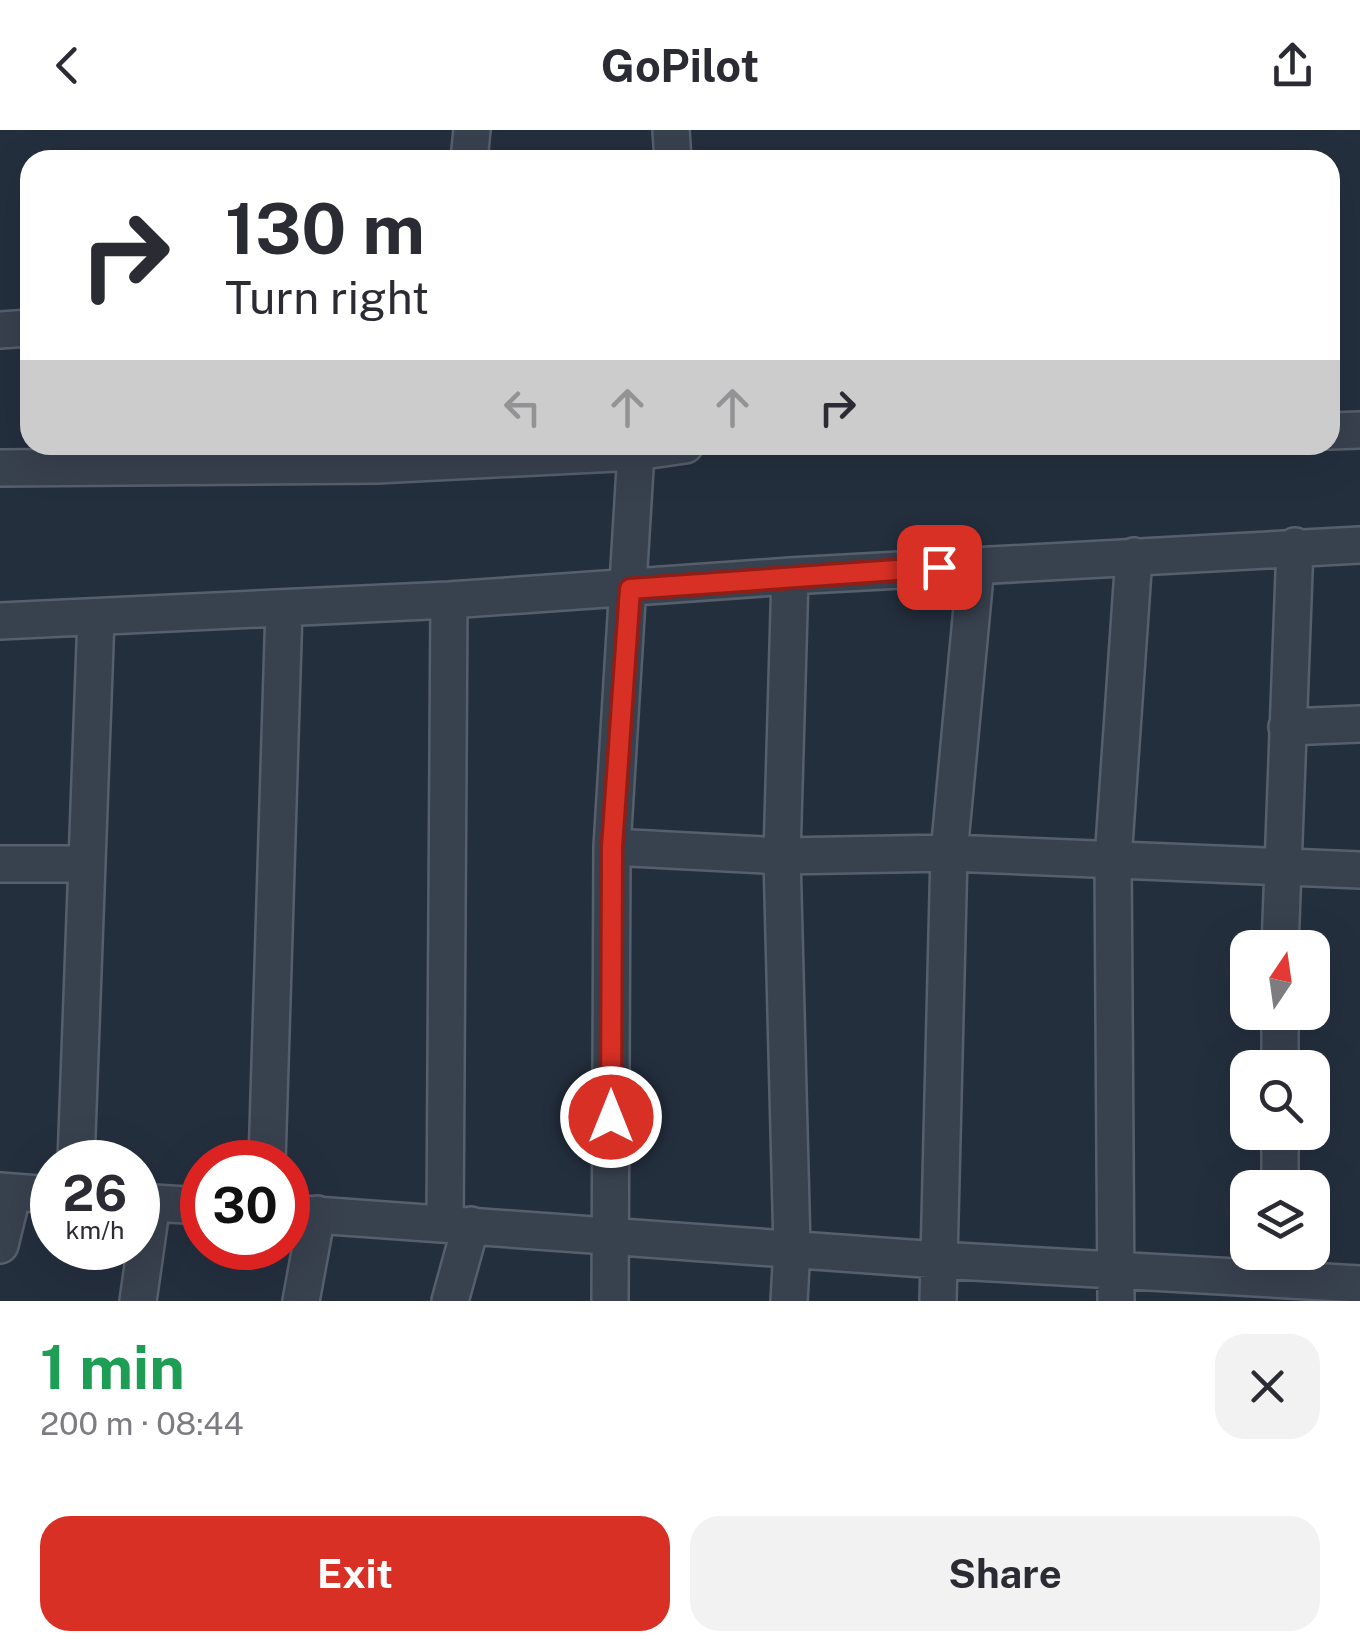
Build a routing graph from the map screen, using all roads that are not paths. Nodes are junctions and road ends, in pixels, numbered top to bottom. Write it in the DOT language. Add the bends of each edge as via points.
graph roads {
  1 [pos="377,455"];
  2 [pos="636,455"];
  3 [pos="0,468"];
  4 [pos="1360,545"];
  5 [pos="1296,546"];
  6 [pos="1134,556"];
  7 [pos="976,565"];
  8 [pos="790,576"];
  9 [pos="630,589"];
  10 [pos="449,600"];
  11 [pos="284,608"];
  12 [pos="96,617"];
  13 [pos="0,621"];
  14 [pos="1360,724"];
  15 [pos="1287,727"];
  16 [pos="612,847"];
  17 [pos="949,854"];
  18 [pos="782,856"];
  19 [pos="1113,860"];
  20 [pos="0,864"];
  21 [pos="87,864"];
  22 [pos="1280,870"];
  23 [pos="1360,870"];
  24 [pos="1280,930"];
  25 [pos="77,1140"];
  26 [pos="268,1140"];
  27 [pos="6,1191"];
  28 [pos="310,1215"];
  29 [pos="458,1225"];
  30 [pos="610,1233"];
  31 [pos="0,1245"];
  32 [pos="792,1248"];
  33 [pos="938,1260"];
  34 [pos="140,1270"];
  35 [pos="301,1270"];
  36 [pos="1280,1279"];
  37 [pos="1360,1284"];
  38 [pos="1117,1286"];
  39 [pos="138,1301"];
  40 [pos="301,1301"];
  41 [pos="450,1301"];
  42 [pos="610,1301"];
  43 [pos="789,1301"];
  44 [pos="938,1301"];
  1 -- 3 [label="street"];
  2 -- 9 [label="street"];
  4 -- 5 [label="street"];
  5 -- 6 [label="street"];
  5 -- 15 [label="street"];
  6 -- 7 [label="street"];
  6 -- 19 [label="street"];
  7 -- 8 [label="street"];
  7 -- 17 [label="street"];
  8 -- 9 [label="street"];
  8 -- 18 [label="street"];
  9 -- 10 [label="street"];
  9 -- 16 [label="street"];
  10 -- 11 [label="street"];
  10 -- 29 [label="street"];
  11 -- 12 [label="street"];
  11 -- 26 [label="street"];
  12 -- 13 [label="street"];
  12 -- 21 [label="street"];
  14 -- 15 [label="street"];
  15 -- 22 [label="street"];
  16 -- 18 [label="street"];
  16 -- 30 [label="street"];
  17 -- 18 [label="street"];
  17 -- 19 [label="street"];
  17 -- 33 [label="street"];
  18 -- 32 [label="street"];
  19 -- 22 [label="street"];
  19 -- 38 [label="street"];
  20 -- 21 [label="street"];
  21 -- 25 [label="street"];
  22 -- 23 [label="street"];
  22 -- 24 [label="street"];
  27 -- 31 [label="street"];
  28 -- 29 [label="street"];
  29 -- 30 [label="street"];
  29 -- 41 [label="street"];
  30 -- 32 [label="street"];
  30 -- 42 [label="street"];
  32 -- 33 [label="street"];
  32 -- 43 [label="street"];
  33 -- 38 [label="street"];
  33 -- 44 [label="street"];
  34 -- 39 [label="street"];
  35 -- 40 [label="street"];
  36 -- 37 [label="street"];
  36 -- 38 [label="street"];
}
